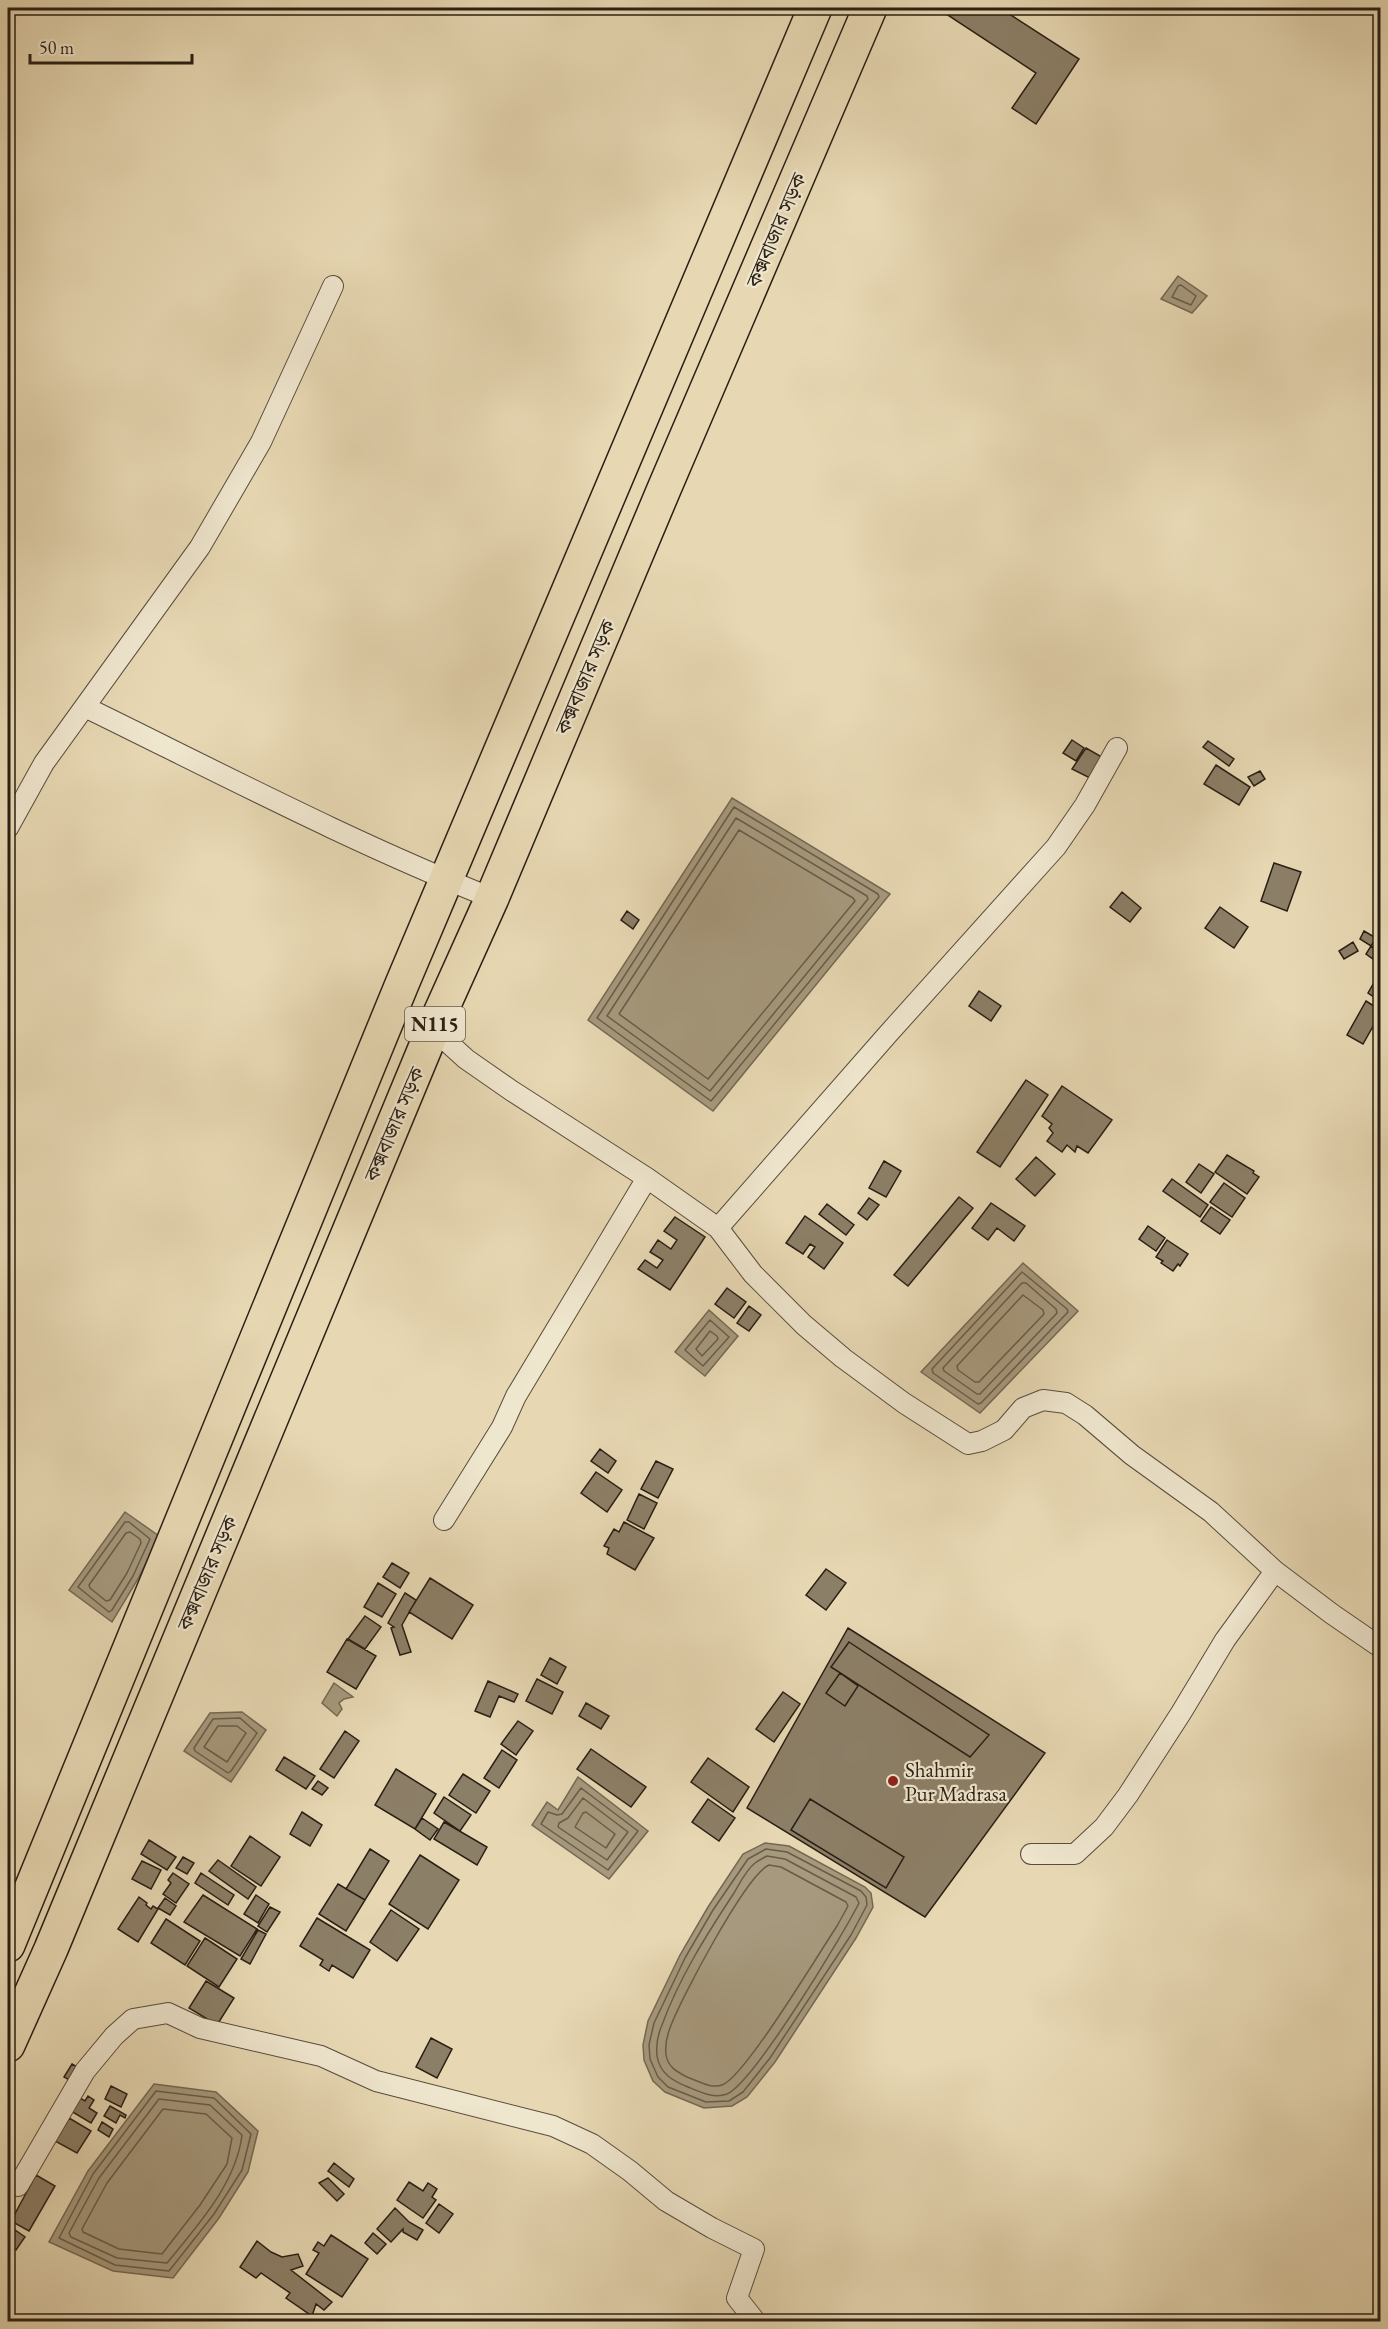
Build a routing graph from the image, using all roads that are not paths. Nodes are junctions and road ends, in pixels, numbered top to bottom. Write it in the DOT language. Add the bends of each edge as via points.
graph roads {
  1 [pos="815,8"];
  2 [pos="870,8"];
  3 [pos="333,286"];
  4 [pos="86,707"];
  5 [pos="1117,748"];
  6 [pos="8,828"];
  7 [pos="446,880"];
  8 [pos="492,898"];
  9 [pos="433,1029"];
  10 [pos="648,1178"];
  11 [pos="718,1228"];
  12 [pos="444,1520"];
  13 [pos="1275,1571"];
  14 [pos="1380,1647"];
  15 [pos="1031,1854"];
  16 [pos="10,1932"];
  17 [pos="8,2044"];
  18 [pos="8,2181"];
  19 [pos="756,2322"];
  1 -- 7 [label="highway, কক্সবাজার সড়ক / N115"];
  2 -- 8 [label="highway, কক্সবাজার সড়ক / N115"];
  3 -- 4 [label="street" via="261,442 201,547"];
  4 -- 6 [label="street" via="45,763"];
  4 -- 7 [label="street"];
  5 -- 11 [label="street" via="1056,848"];
  7 -- 8 [label="street"];
  7 -- 16 [label="highway, কক্সবাজার সড়ক / N115"];
  8 -- 9 [label="highway, কক্সবাজার সড়ক / N115"];
  9 -- 10 [label="street" via="466,1059 512,1091"];
  9 -- 17 [label="highway, কক্সবাজার সড়ক / N115" via="56,1938"];
  10 -- 11 [label="street"];
  10 -- 12 [label="street"];
  11 -- 13 [label="street" via="753,1274 804,1325 895,1396 968,1444 1004,1430 1023,1408 1043,1400 1066,1403 1211,1512"];
  13 -- 14 [label="street"];
  13 -- 15 [label="street" via="1225,1640 1151,1761 1104,1827 1075,1854"];
  18 -- 19 [label="street" via="18,2186 85,2071 114,2036 133,2019 168,2013 200,2028 321,2056 376,2081 553,2126 592,2144 666,2201 754,2250 737,2298"];
}
